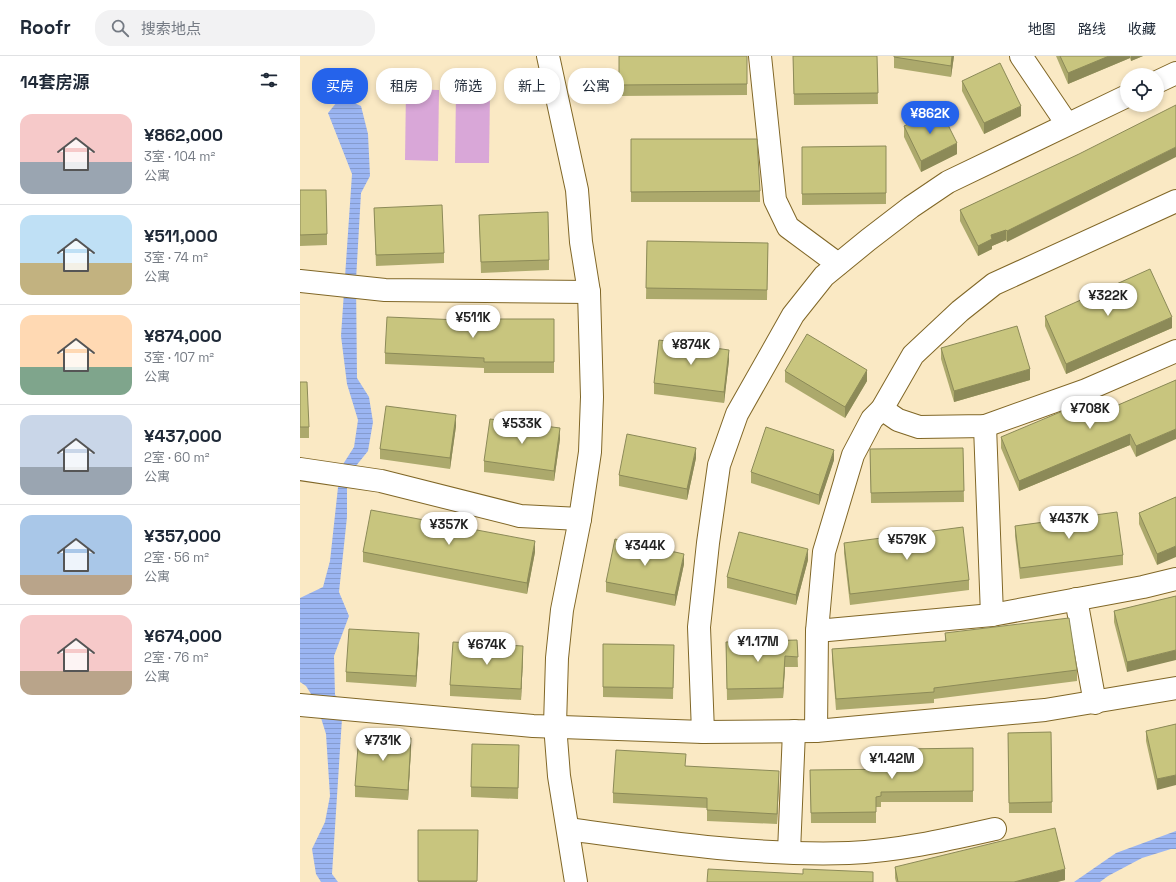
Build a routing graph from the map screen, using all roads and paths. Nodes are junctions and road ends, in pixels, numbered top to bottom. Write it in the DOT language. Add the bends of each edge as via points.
graph roads {
  1 [pos="548,56"];
  2 [pos="760,56"];
  3 [pos="1021,56"];
  4 [pos="1176,73"];
  5 [pos="1164,79"];
  6 [pos="1120,99"];
  7 [pos="1067,124"];
  8 [pos="1176,201"];
  9 [pos="838,264"];
  10 [pos="300,281"];
  11 [pos="589,292"];
  12 [pos="1176,351"];
  13 [pos="882,409"];
  14 [pos="985,426"];
  15 [pos="300,469"];
  16 [pos="580,519"];
  17 [pos="1176,579"];
  18 [pos="1076,599"];
  19 [pos="992,615"];
  20 [pos="817,631"];
  21 [pos="1176,688"];
  22 [pos="1095,703"];
  23 [pos="300,705"];
  24 [pos="555,725"];
  25 [pos="794,731"];
  26 [pos="816,731"];
  27 [pos="703,732"];
  28 [pos="568,829"];
  29 [pos="995,829"];
  30 [pos="789,852"];
  31 [pos="576,882"];
  1 -- 11 [label="street" via="577,190 581,242"];
  2 -- 9 [label="street" via="775,200 788,227"];
  3 -- 7 [label="street"];
  4 -- 5 [label="street"];
  6 -- 7 [label="street"];
  7 -- 9 [label="street" via="948,182 911,207"];
  8 -- 13 [label="street" via="994,284 960,311 913,355"];
  9 -- 27 [label="street" via="824,276 793,315 737,414 719,465 699,627"];
  10 -- 11 [label="street" via="385,290"];
  11 -- 16 [label="street" via="592,397 590,452"];
  12 -- 14 [label="street" via="1086,390"];
  13 -- 14 [label="street" via="898,420 919,428"];
  13 -- 20 [label="street" via="872,419 850,462 824,552"];
  14 -- 19 [label="street"];
  15 -- 16 [label="street" via="381,481 520,516"];
  16 -- 24 [label="street" via="562,610 557,658"];
  17 -- 18 [label="street"];
  18 -- 19 [label="street"];
  18 -- 22 [label="street"];
  19 -- 20 [label="street"];
  20 -- 26 [label="street"];
  21 -- 22 [label="street"];
  22 -- 26 [label="street"];
  23 -- 24 [label="street" via="533,726"];
  24 -- 27 [label="street"];
  24 -- 28 [label="street" via="559,776"];
  25 -- 26 [label="street"];
  25 -- 27 [label="street"];
  25 -- 30 [label="street"];
  28 -- 30 [label="street" via="718,850"];
  28 -- 31 [label="street"];
  29 -- 30 [label="street" via="919,846 849,853"];
}
